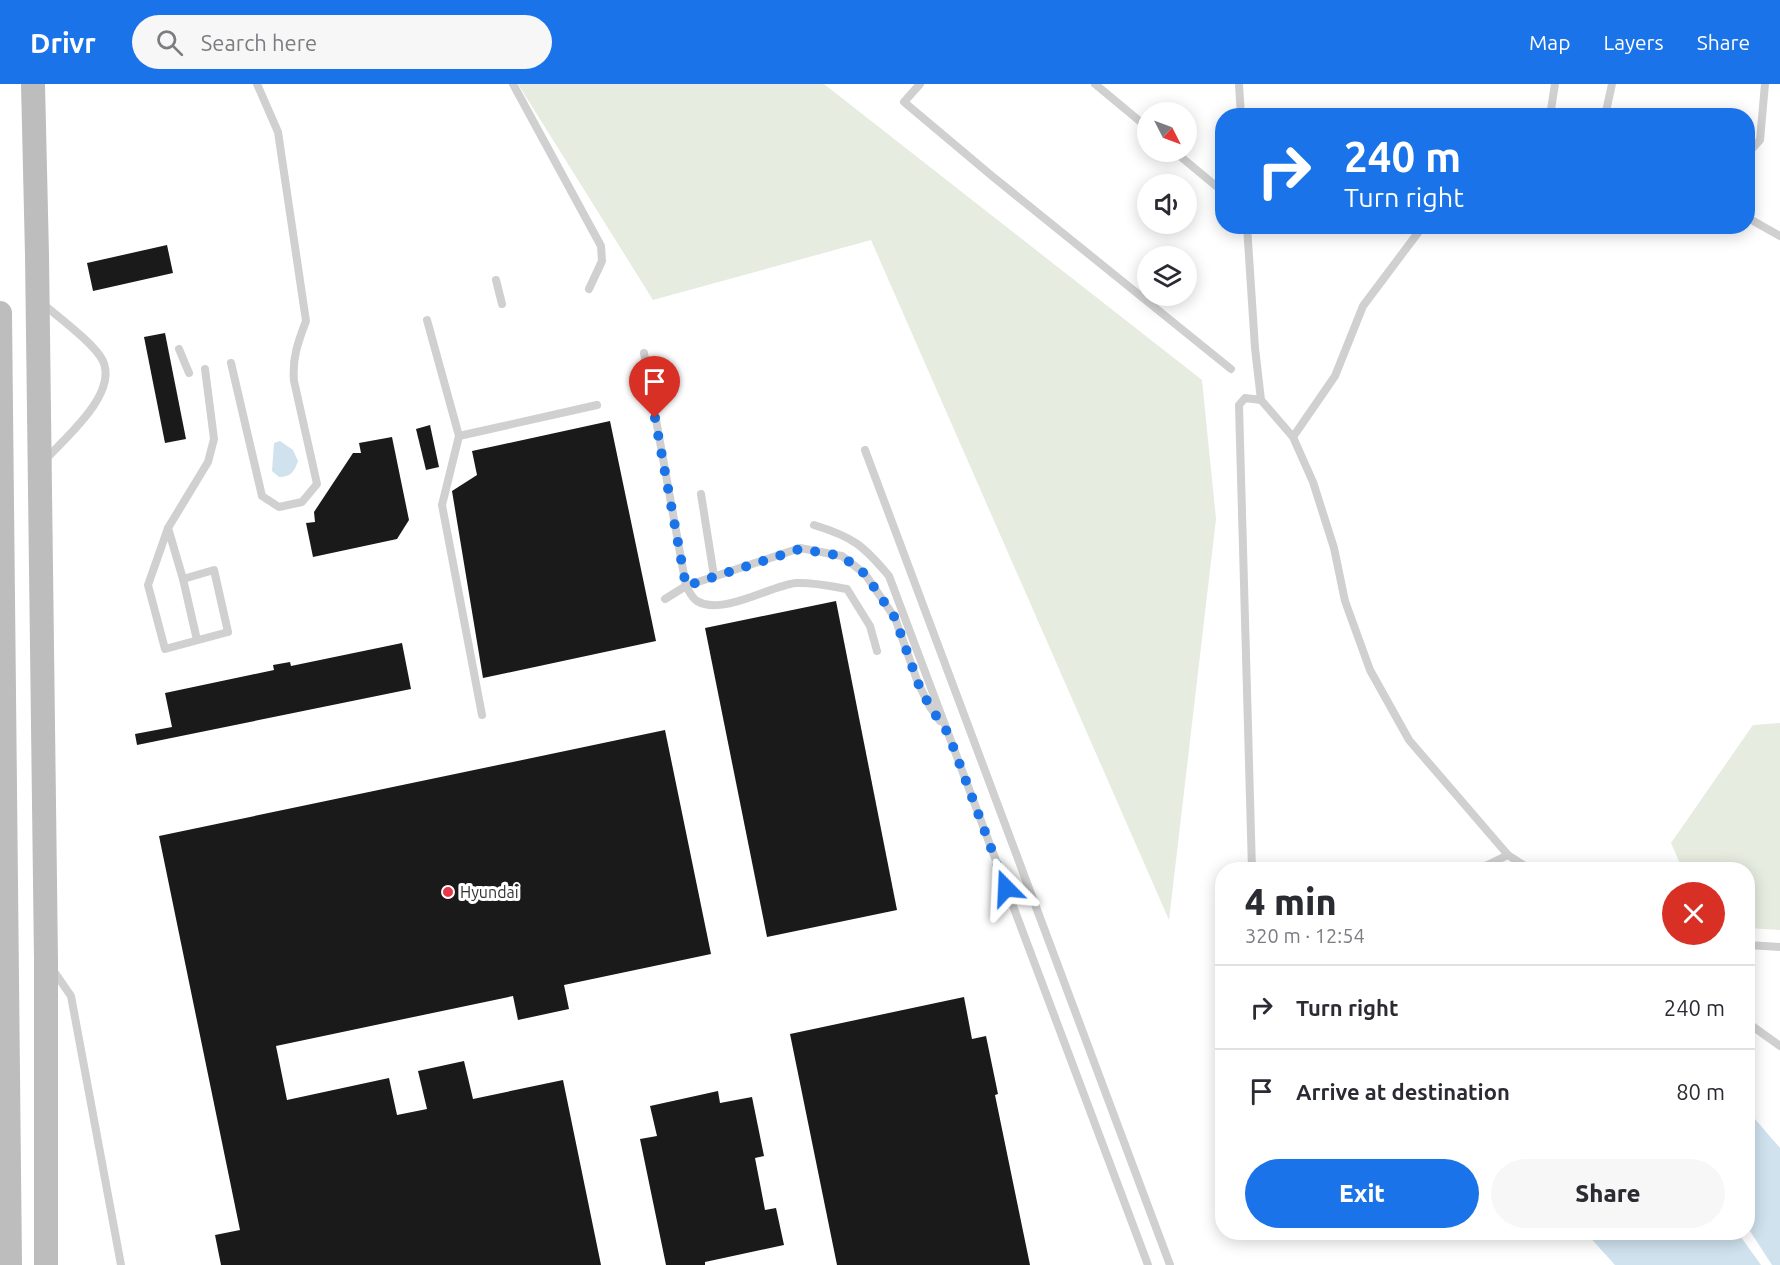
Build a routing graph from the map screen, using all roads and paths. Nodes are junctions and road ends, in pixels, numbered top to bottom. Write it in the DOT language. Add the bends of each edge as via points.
graph roads {
  1 [pos="33,84"];
  2 [pos="257,84"];
  3 [pos="513,84"];
  4 [pos="920,84"];
  5 [pos="1095,84"];
  6 [pos="1239,84"];
  7 [pos="1555,84"];
  8 [pos="1612,84"];
  9 [pos="1764,84"];
  10 [pos="1240,108"];
  11 [pos="1551,108"];
  12 [pos="1607,108"];
  13 [pos="1137,119"];
  14 [pos="1755,145"];
  15 [pos="1187,162"];
  16 [pos="1215,185"];
  17 [pos="1755,222"];
  18 [pos="1248,234"];
  19 [pos="1417,234"];
  20 [pos="1780,236"];
  21 [pos="496,280"];
  22 [pos="589,289"];
  23 [pos="37,298"];
  24 [pos="502,304"];
  25 [pos="0,312"];
  26 [pos="427,320"];
  27 [pos="179,349"];
  28 [pos="644,353"];
  29 [pos="231,363"];
  30 [pos="205,369"];
  31 [pos="1231,369"];
  32 [pos="189,373"];
  33 [pos="1262,400"];
  34 [pos="597,405"];
  35 [pos="459,436"];
  36 [pos="1293,437"];
  37 [pos="865,450"];
  38 [pos="39,468"];
  39 [pos="701,494"];
  40 [pos="814,525"];
  41 [pos="168,528"];
  42 [pos="714,576"];
  43 [pos="183,579"];
  44 [pos="686,586"];
  45 [pos="665,599"];
  46 [pos="197,640"];
  47 [pos="877,651"];
  48 [pos="482,716"];
  49 [pos="948,733"];
  50 [pos="1508,855"];
  51 [pos="1252,862"];
  52 [pos="1494,862"];
  53 [pos="1519,862"];
  54 [pos="1755,945"];
  55 [pos="1780,947"];
  56 [pos="46,960"];
  57 [pos="1755,1028"];
  58 [pos="1780,1046"];
  59 [pos="10,1265"];
  60 [pos="46,1265"];
  61 [pos="122,1265"];
  62 [pos="1148,1265"];
  63 [pos="1170,1265"];
  1 -- 23 [label="main road"];
  2 -- 29 [label="lane" via="278,132 306,321 296,348 294,381 317,484 302,502 279,507 262,496"];
  3 -- 22 [label="lane" via="601,246 602,261"];
  4 -- 31 [label="lane" via="904,102"];
  5 -- 13 [label="lane"];
  6 -- 10 [label="lane"];
  7 -- 11 [label="lane"];
  8 -- 12 [label="lane"];
  9 -- 14 [label="lane" via="1760,140"];
  15 -- 16 [label="lane"];
  17 -- 20 [label="lane"];
  18 -- 33 [label="lane"];
  19 -- 36 [label="lane" via="1363,306 1335,376"];
  21 -- 24 [label="lane"];
  23 -- 38 [label="main road"];
  23 -- 38 [label="lane" via="94,349 103,361 106,381 86,415"];
  25 -- 59 [label="main road"];
  26 -- 35 [label="lane"];
  27 -- 32 [label="lane"];
  28 -- 44 [label="lane"];
  30 -- 41 [label="lane" via="214,439 208,462"];
  33 -- 36 [label="lane"];
  33 -- 51 [label="lane" via="1245,398 1239,405"];
  34 -- 35 [label="lane"];
  35 -- 48 [label="lane" via="442,505"];
  36 -- 50 [label="lane" via="1313,482 1334,548 1345,601 1370,670 1409,740"];
  37 -- 63 [label="lane"];
  38 -- 56 [label="main road"];
  39 -- 42 [label="lane"];
  40 -- 49 [label="lane" via="844,534 870,552 889,576"];
  41 -- 43 [label="lane"];
  41 -- 46 [label="lane" via="148,585 165,650"];
  42 -- 44 [label="lane"];
  42 -- 49 [label="lane" via="800,549 842,556 865,574 895,618 918,683"];
  43 -- 46 [label="lane"];
  43 -- 46 [label="lane" via="214,570 228,632"];
  44 -- 45 [label="lane"];
  44 -- 47 [label="lane" via="695,600 710,606 795,583 847,589 870,626"];
  49 -- 62 [label="lane"];
  50 -- 52 [label="lane"];
  50 -- 53 [label="lane"];
  54 -- 55 [label="lane"];
  56 -- 60 [label="main road"];
  56 -- 61 [label="lane" via="71,996"];
  57 -- 58 [label="lane"];
}
